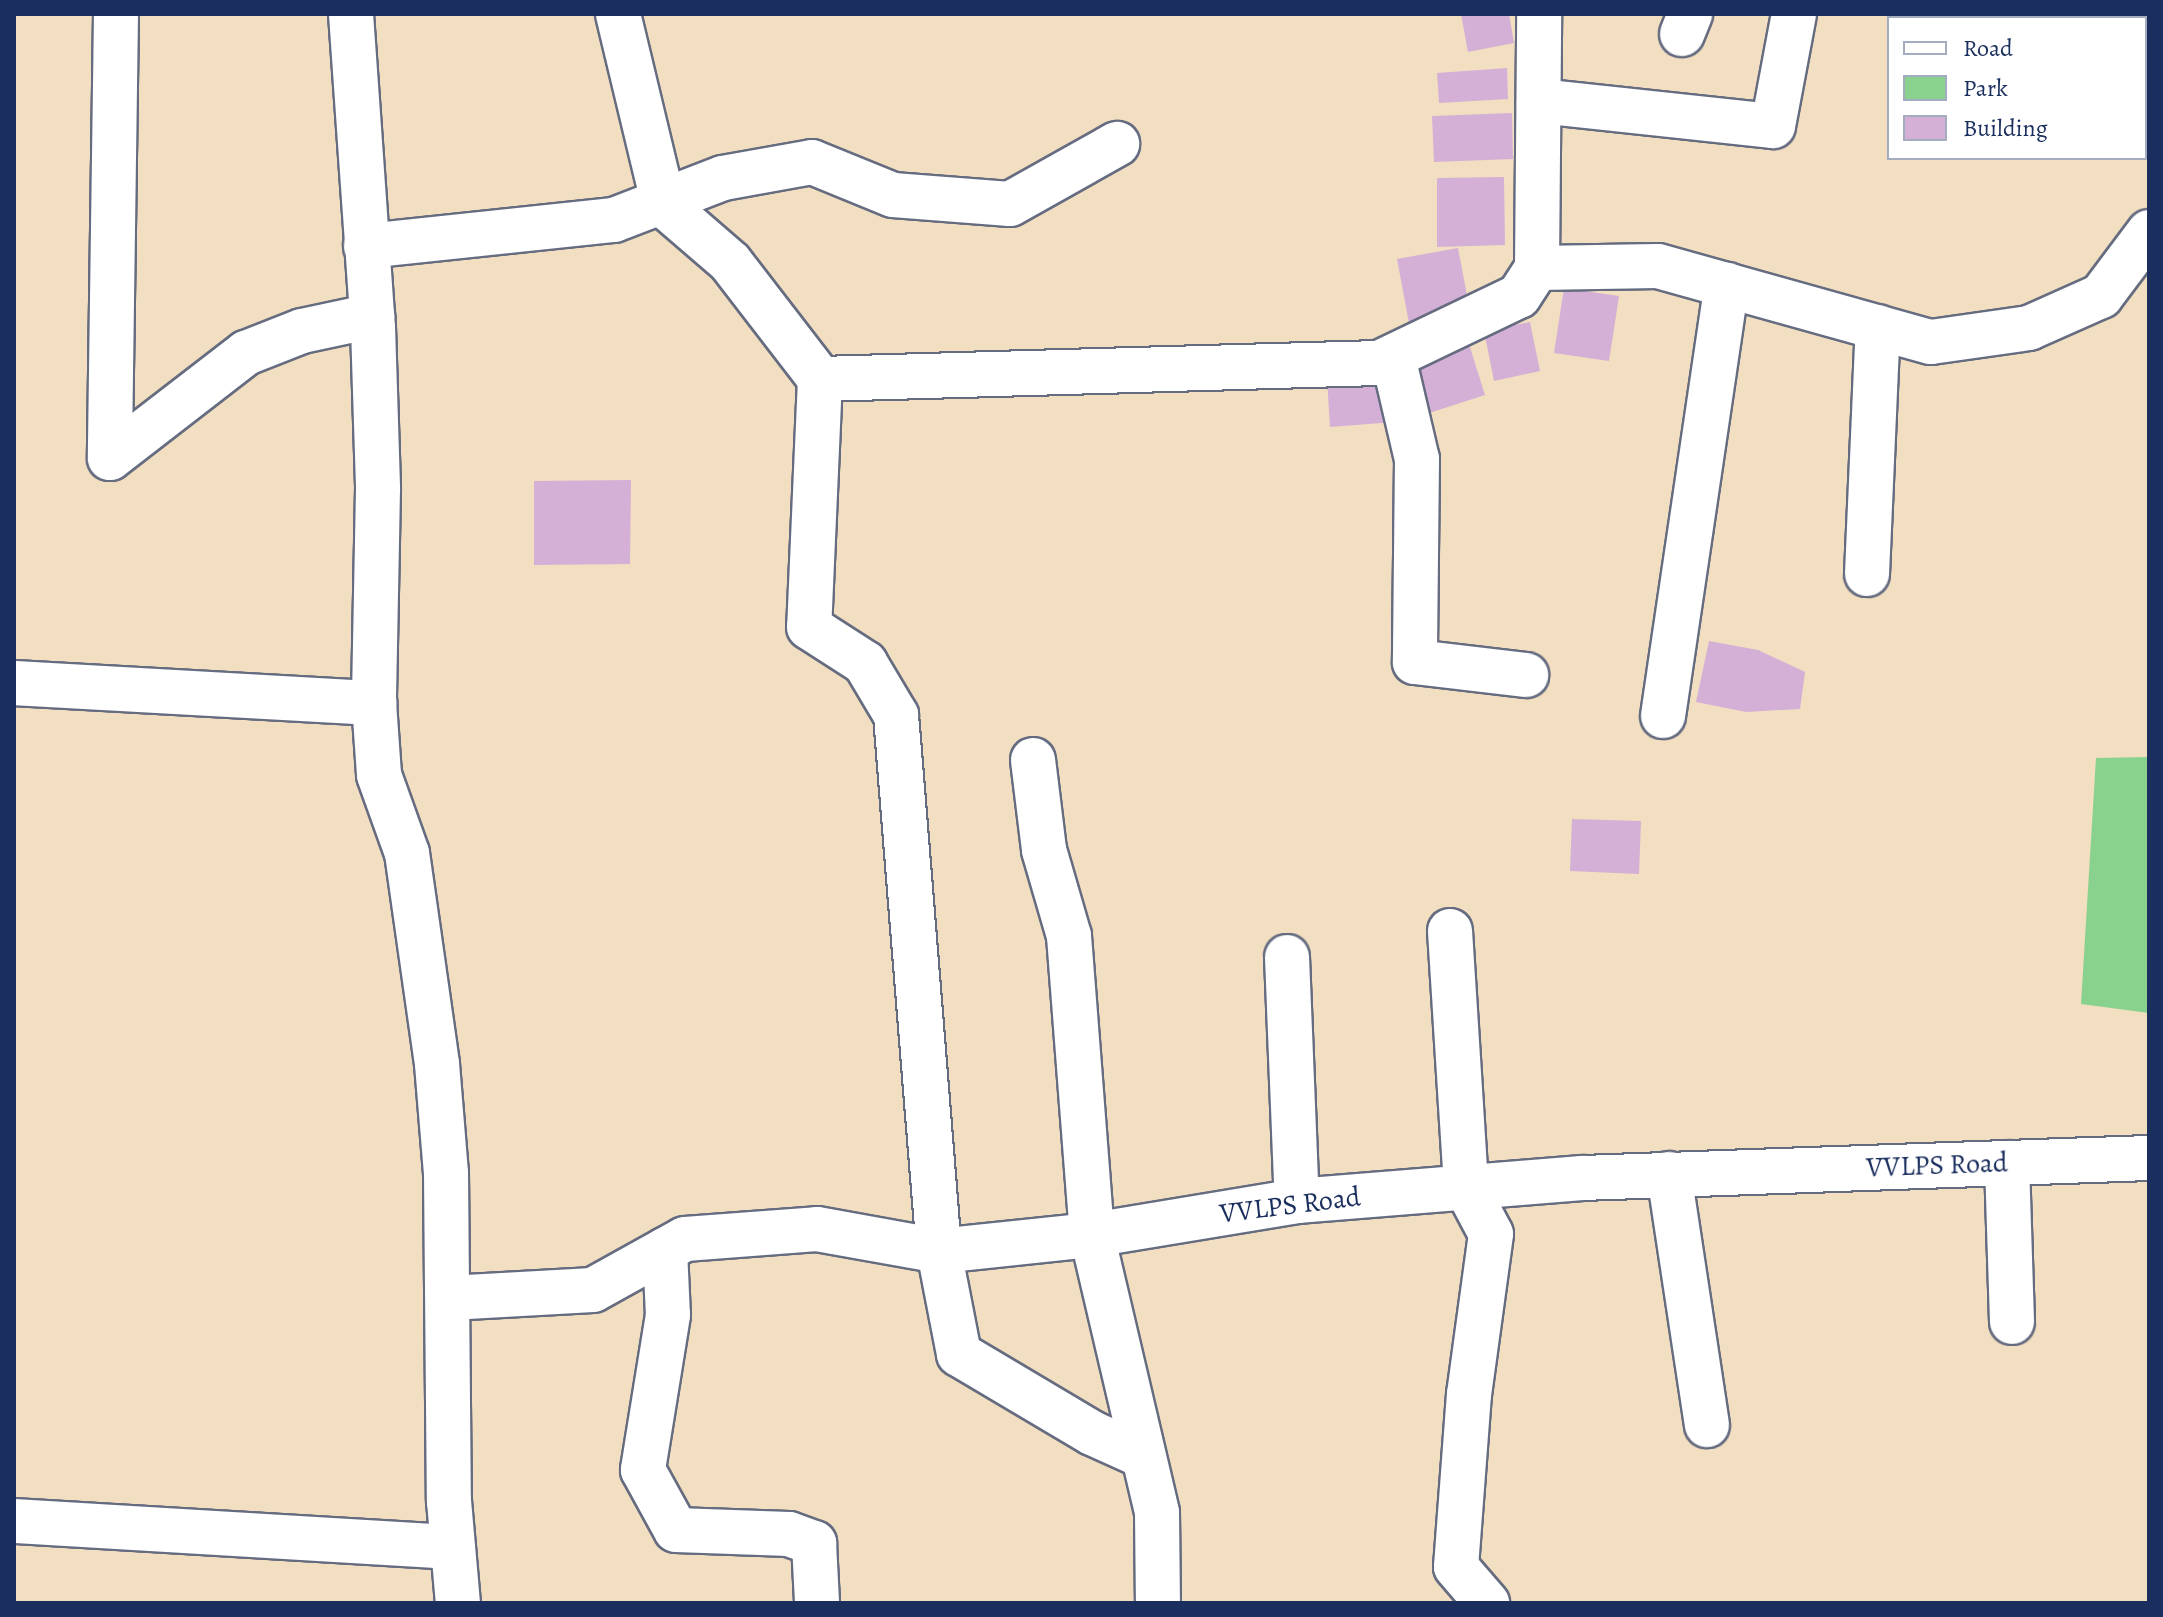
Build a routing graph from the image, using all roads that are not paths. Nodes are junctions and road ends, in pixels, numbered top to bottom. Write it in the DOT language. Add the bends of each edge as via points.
graph roads {
  1 [pos="116,14"];
  2 [pos="351,14"];
  3 [pos="618,14"];
  4 [pos="1539,14"];
  5 [pos="1794,14"];
  6 [pos="1539,101"];
  7 [pos="1117,144"];
  8 [pos="664,205"];
  9 [pos="2149,232"];
  10 [pos="366,246"];
  11 [pos="1537,268"];
  12 [pos="1727,285"];
  13 [pos="372,316"];
  14 [pos="1878,327"];
  15 [pos="1393,357"];
  16 [pos="820,379"];
  17 [pos="1867,574"];
  18 [pos="1526,675"];
  19 [pos="14,683"];
  20 [pos="374,703"];
  21 [pos="1663,716"];
  22 [pos="1033,760"];
  23 [pos="1450,931"];
  24 [pos="1287,957"];
  25 [pos="2149,1158"];
  26 [pos="2007,1163"];
  27 [pos="1669,1174"];
  28 [pos="1466,1187"];
  29 [pos="1297,1201"];
  30 [pos="1092,1235"];
  31 [pos="665,1250"];
  32 [pos="939,1251"];
  33 [pos="449,1298"];
  34 [pos="2012,1322"];
  35 [pos="1707,1425"];
  36 [pos="1143,1456"];
  37 [pos="14,1521"];
  38 [pos="452,1547"];
  39 [pos="458,1603"];
  40 [pos="817,1603"];
  41 [pos="1158,1603"];
  42 [pos="1487,1603"];
  1 -- 13 [label="street" via="110,458 246,353 302,331"];
  2 -- 10 [label="street"];
  3 -- 8 [label="street"];
  4 -- 6 [label="street"];
  5 -- 6 [label="street" via="1773,126"];
  6 -- 11 [label="street"];
  7 -- 8 [label="street" via="1010,204 893,195 812,162 723,178"];
  8 -- 10 [label="street" via="614,220"];
  8 -- 16 [label="street" via="730,262"];
  9 -- 14 [label="street" via="2101,296 2029,328 1931,342"];
  10 -- 13 [label="street"];
  11 -- 12 [label="street" via="1658,266"];
  11 -- 15 [label="street" via="1519,296"];
  12 -- 14 [label="street"];
  12 -- 21 [label="street"];
  13 -- 20 [label="street" via="378,489"];
  14 -- 17 [label="street"];
  15 -- 16 [label="street" via="1379,363"];
  15 -- 18 [label="street" via="1417,459 1415,662"];
  16 -- 32 [label="street" via="809,627 865,663 896,715"];
  19 -- 20 [label="street"];
  20 -- 33 [label="street" via="379,775 407,853 437,1064"];
  22 -- 30 [label="street" via="1044,850 1069,936"];
  23 -- 28 [label="street"];
  24 -- 29 [label="street"];
  25 -- 26 [label="street, VVLPS Road"];
  26 -- 27 [label="street, VVLPS Road"];
  26 -- 34 [label="street"];
  27 -- 28 [label="street, VVLPS Road"];
  27 -- 35 [label="street"];
  28 -- 29 [label="street, VVLPS Road"];
  28 -- 42 [label="street" via="1491,1234 1469,1394 1456,1567"];
  29 -- 30 [label="street, VVLPS Road"];
  30 -- 32 [label="street, VVLPS Road"];
  30 -- 36 [label="street"];
  31 -- 32 [label="street, VVLPS Road" via="685,1239 817,1229"];
  31 -- 33 [label="street, VVLPS Road" via="593,1290"];
  31 -- 40 [label="street" via="668,1315 643,1470 676,1530 789,1534 814,1543"];
  32 -- 36 [label="street" via="959,1354 1092,1433"];
  33 -- 38 [label="street"];
  36 -- 41 [label="street" via="1157,1513"];
  37 -- 38 [label="street"];
  38 -- 39 [label="street"];
}
